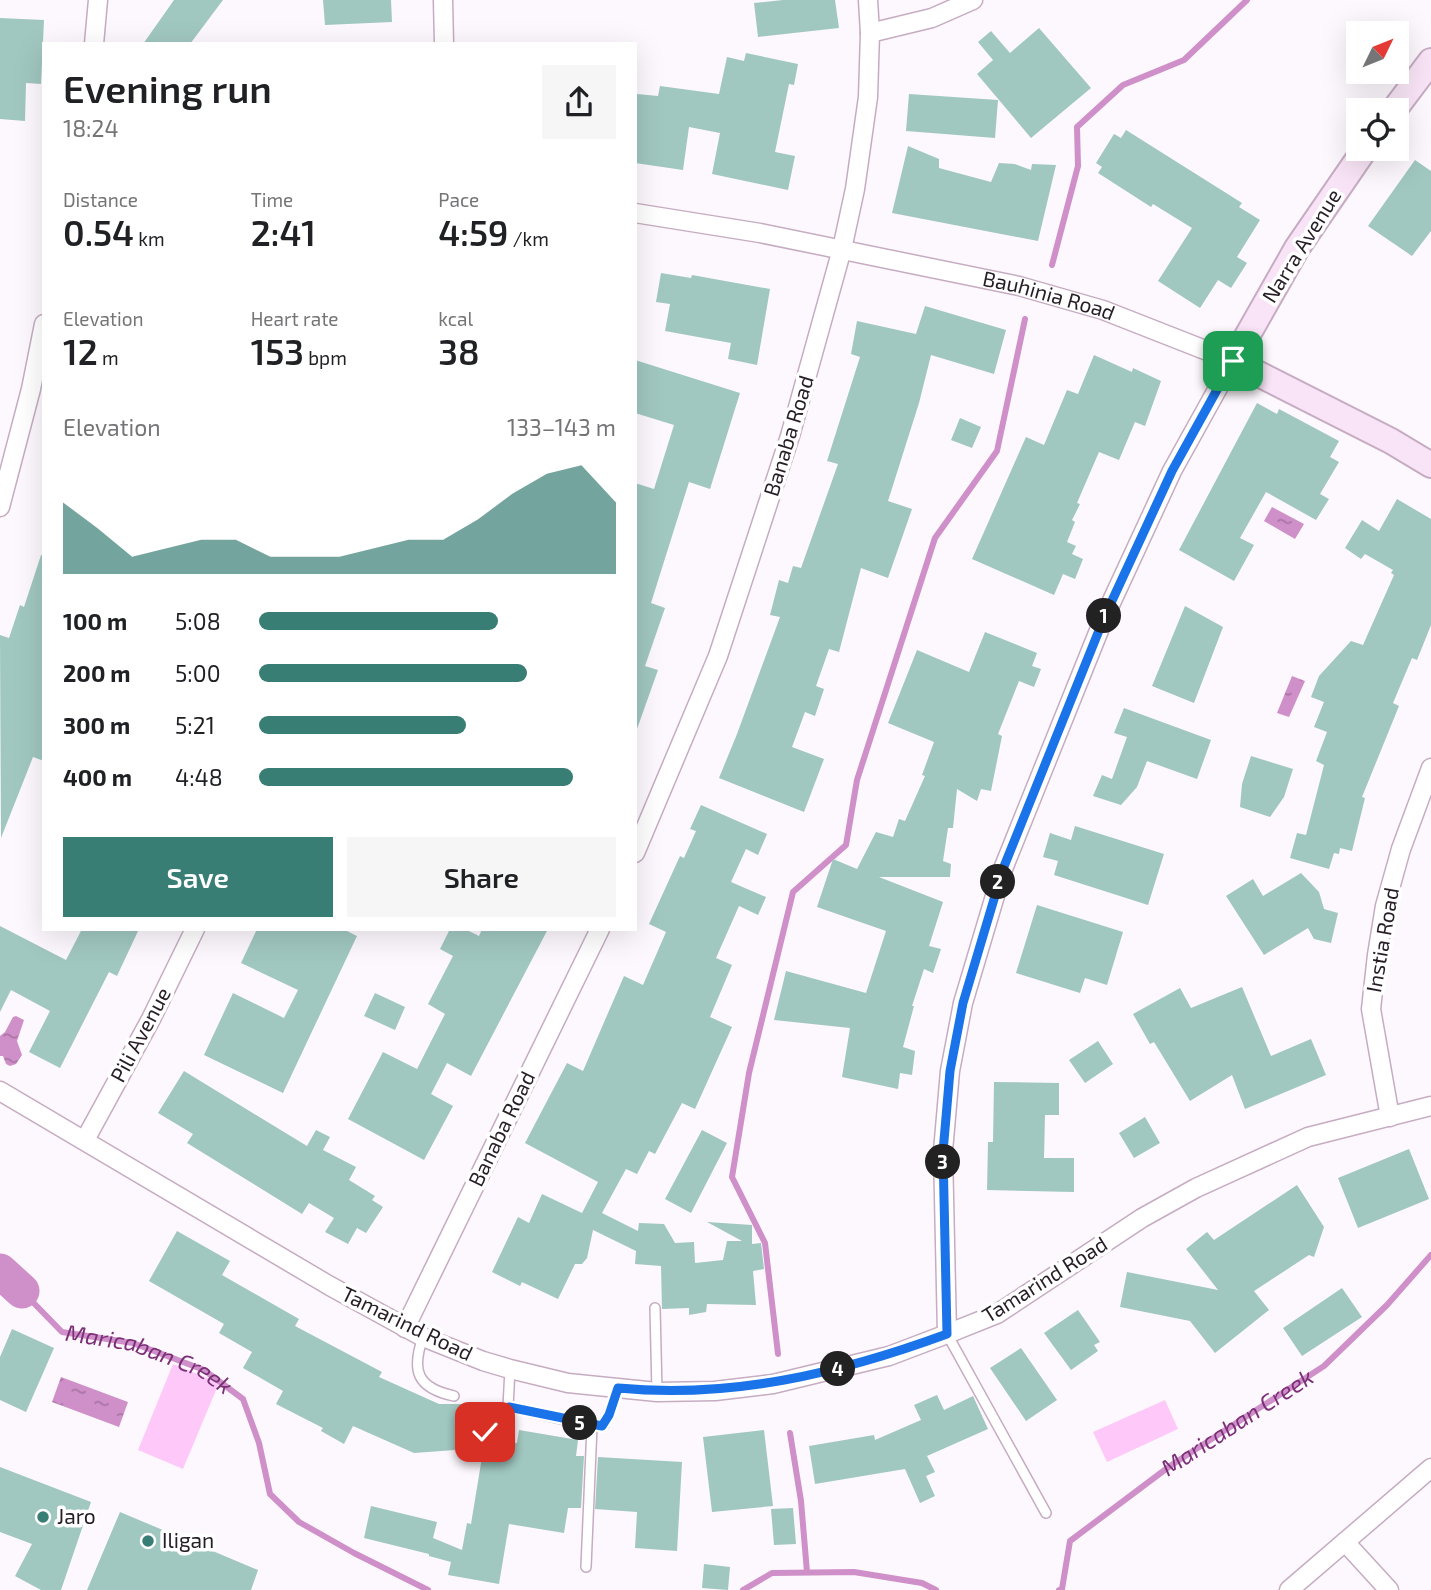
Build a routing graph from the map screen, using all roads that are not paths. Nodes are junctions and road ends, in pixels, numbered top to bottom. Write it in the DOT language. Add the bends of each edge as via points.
graph roads {
  1 [pos="98,0"];
  2 [pos="443,0"];
  3 [pos="868,0"];
  4 [pos="974,0"];
  5 [pos="870,33"];
  6 [pos="94,42"];
  7 [pos="444,42"];
  8 [pos="1431,61"];
  9 [pos="1403,98"];
  10 [pos="1357,161"];
  11 [pos="637,214"];
  12 [pos="842,249"];
  13 [pos="42,334"];
  14 [pos="1233,361"];
  15 [pos="1431,464"];
  16 [pos="0,507"];
  17 [pos="1431,768"];
  18 [pos="637,848"];
  19 [pos="194,931"];
  20 [pos="599,931"];
  21 [pos="0,1091"];
  22 [pos="1431,1106"];
  23 [pos="1390,1116"];
  24 [pos="85,1140"];
  25 [pos="655,1308"];
  26 [pos="405,1328"];
  27 [pos="947,1334"];
  28 [pos="423,1337"];
  29 [pos="510,1369"];
  30 [pos="618,1388"];
  31 [pos="657,1392"];
  32 [pos="454,1396"];
  33 [pos="509,1407"];
  34 [pos="592,1426"];
  35 [pos="485,1432"];
  36 [pos="1431,1468"];
  37 [pos="1046,1513"];
  38 [pos="1345,1542"];
  39 [pos="586,1567"];
  40 [pos="1289,1590"];
  41 [pos="1389,1590"];
  1 -- 6 [label="street"];
  2 -- 7 [label="street"];
  3 -- 5 [label="street, Banaba Road"];
  4 -- 5 [label="street" via="932,18"];
  5 -- 12 [label="street, Banaba Road" via="868,97"];
  8 -- 9 [label="street"];
  10 -- 14 [label="street, Narra Avenue" via="1297,248"];
  11 -- 12 [label="street, Bauhinia Road"];
  12 -- 14 [label="street, Bauhinia Road" via="1055,296"];
  12 -- 18 [label="street, Banaba Road" via="790,436 718,656"];
  13 -- 16 [label="street"];
  14 -- 15 [label="street, Bauhinia Road"];
  14 -- 27 [label="street, Narra Avenue" via="1172,471 1104,618 1003,869 963,1003 950,1071 943,1152"];
  17 -- 23 [label="street, Instia Road" via="1401,849 1377,955 1371,1009"];
  19 -- 24 [label="street, Pili Avenue"];
  20 -- 26 [label="street, Banaba Road"];
  21 -- 24 [label="street, Tamarind Road"];
  22 -- 23 [label="street, Tamarind Road"];
  23 -- 27 [label="street, Tamarind Road" via="1308,1138 1196,1188 1142,1218 997,1314"];
  24 -- 26 [label="street, Tamarind Road"];
  25 -- 31 [label="lane"];
  26 -- 28 [label="street, Tamarind Road"];
  27 -- 31 [label="street, Tamarind Road" via="889,1356 773,1384"];
  27 -- 37 [label="lane"];
  28 -- 29 [label="street, Tamarind Road"];
  28 -- 32 [label="lane" via="417,1370 423,1382 434,1392"];
  29 -- 30 [label="street, Tamarind Road" via="568,1383"];
  29 -- 33 [label="lane"];
  30 -- 31 [label="street, Tamarind Road"];
  30 -- 34 [label="lane" via="604,1425"];
  33 -- 34 [label="lane"];
  33 -- 35 [label="lane"];
  34 -- 39 [label="lane"];
  36 -- 38 [label="street"];
  38 -- 40 [label="street"];
  38 -- 41 [label="street"];
}
